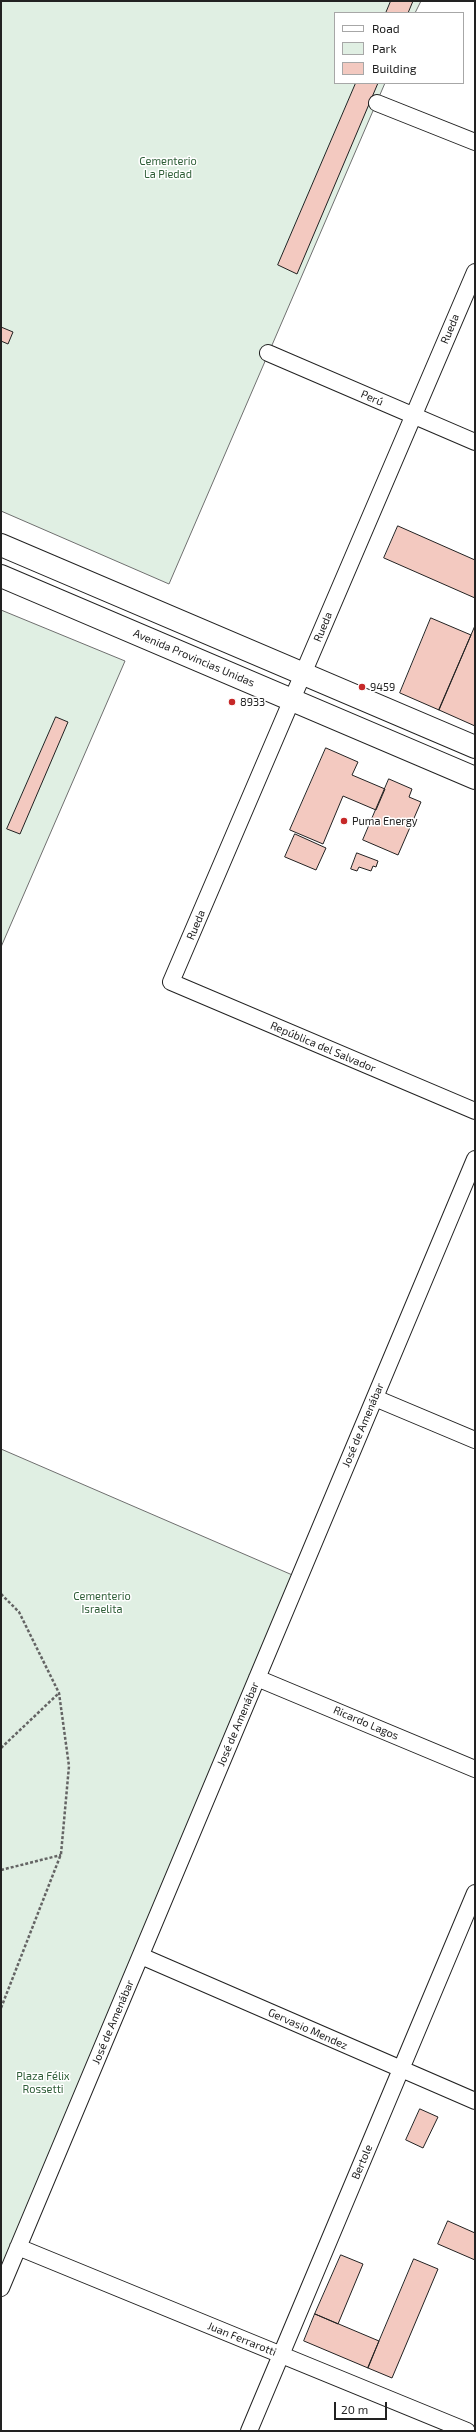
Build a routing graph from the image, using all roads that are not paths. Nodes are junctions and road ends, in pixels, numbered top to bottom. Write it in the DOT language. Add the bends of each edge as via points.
graph roads {
  1 [pos="377,102"];
  2 [pos="475,142"];
  3 [pos="475,272"];
  4 [pos="268,353"];
  5 [pos="413,416"];
  6 [pos="475,442"];
  7 [pos="1,545"];
  8 [pos="1,576"];
  9 [pos="304,672"];
  10 [pos="292,700"];
  11 [pos="475,747"];
  12 [pos="475,778"];
  13 [pos="171,982"];
  14 [pos="475,1112"];
  15 [pos="475,1159"];
  16 [pos="375,1398"];
  17 [pos="475,1440"];
  18 [pos="257,1678"];
  19 [pos="475,1769"];
  20 [pos="475,1893"];
  21 [pos="140,1956"];
  22 [pos="401,2069"];
  23 [pos="475,2101"];
  24 [pos="18,2247"];
  25 [pos="1,2288"];
  26 [pos="281,2355"];
  27 [pos="249,2431"];
  28 [pos="466,2431"];
  1 -- 2 [label="street"];
  3 -- 5 [label="street, Rueda"];
  4 -- 5 [label="street, Perú"];
  5 -- 6 [label="street, Perú"];
  5 -- 9 [label="street, Rueda"];
  7 -- 9 [label="main road"];
  8 -- 10 [label="main road, Avenida Provincias Unidas"];
  9 -- 10 [label="street, Rueda"];
  9 -- 11 [label="main road"];
  10 -- 12 [label="main road, Avenida Provincias Unidas"];
  10 -- 13 [label="street, Rueda"];
  13 -- 14 [label="street, República del Salvador"];
  15 -- 16 [label="street, José de Amenábar"];
  16 -- 17 [label="street"];
  16 -- 18 [label="street, José de Amenábar"];
  18 -- 19 [label="street, Ricardo Lagos"];
  18 -- 21 [label="street, José de Amenábar"];
  20 -- 22 [label="street, Bertole"];
  21 -- 22 [label="street, Gervasio Mendez"];
  21 -- 24 [label="street, José de Amenábar"];
  22 -- 23 [label="street, Gervasio Mendez"];
  22 -- 26 [label="street, Bertole"];
  24 -- 25 [label="street, José de Amenábar"];
  24 -- 26 [label="street, Juan Ferrarotti"];
  26 -- 27 [label="street, Bertole"];
  26 -- 28 [label="street, Juan Ferrarotti"];
}
